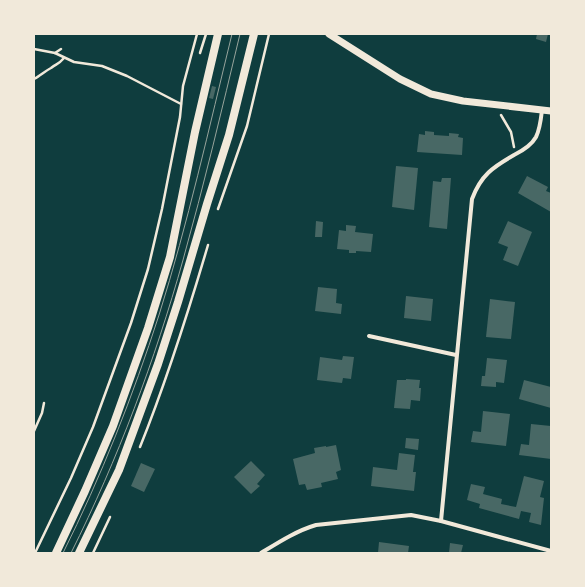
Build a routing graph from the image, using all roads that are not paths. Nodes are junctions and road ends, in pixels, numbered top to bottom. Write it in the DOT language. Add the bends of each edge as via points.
graph roads {
  1 [pos="218,34"];
  2 [pos="254,34"];
  3 [pos="329,34"];
  4 [pos="542,110"];
  5 [pos="551,111"];
  6 [pos="369,336"];
  7 [pos="456,355"];
  8 [pos="441,521"];
  9 [pos="551,551"];
  10 [pos="56,553"];
  11 [pos="79,553"];
  12 [pos="261,553"];
  1 -- 10 [label="main road" via="170,257 148,328 113,426"];
  2 -- 11 [label="main road" via="229,136 158,364 118,470"];
  3 -- 4 [label="street" via="400,79 431,94 463,101"];
  4 -- 5 [label="street"];
  4 -- 7 [label="street" via="535,138 524,150 495,166 481,180 472,199"];
  6 -- 7 [label="street"];
  7 -- 8 [label="street"];
  8 -- 9 [label="street"];
  8 -- 12 [label="street" via="411,515 316,525 288,536"];
}
